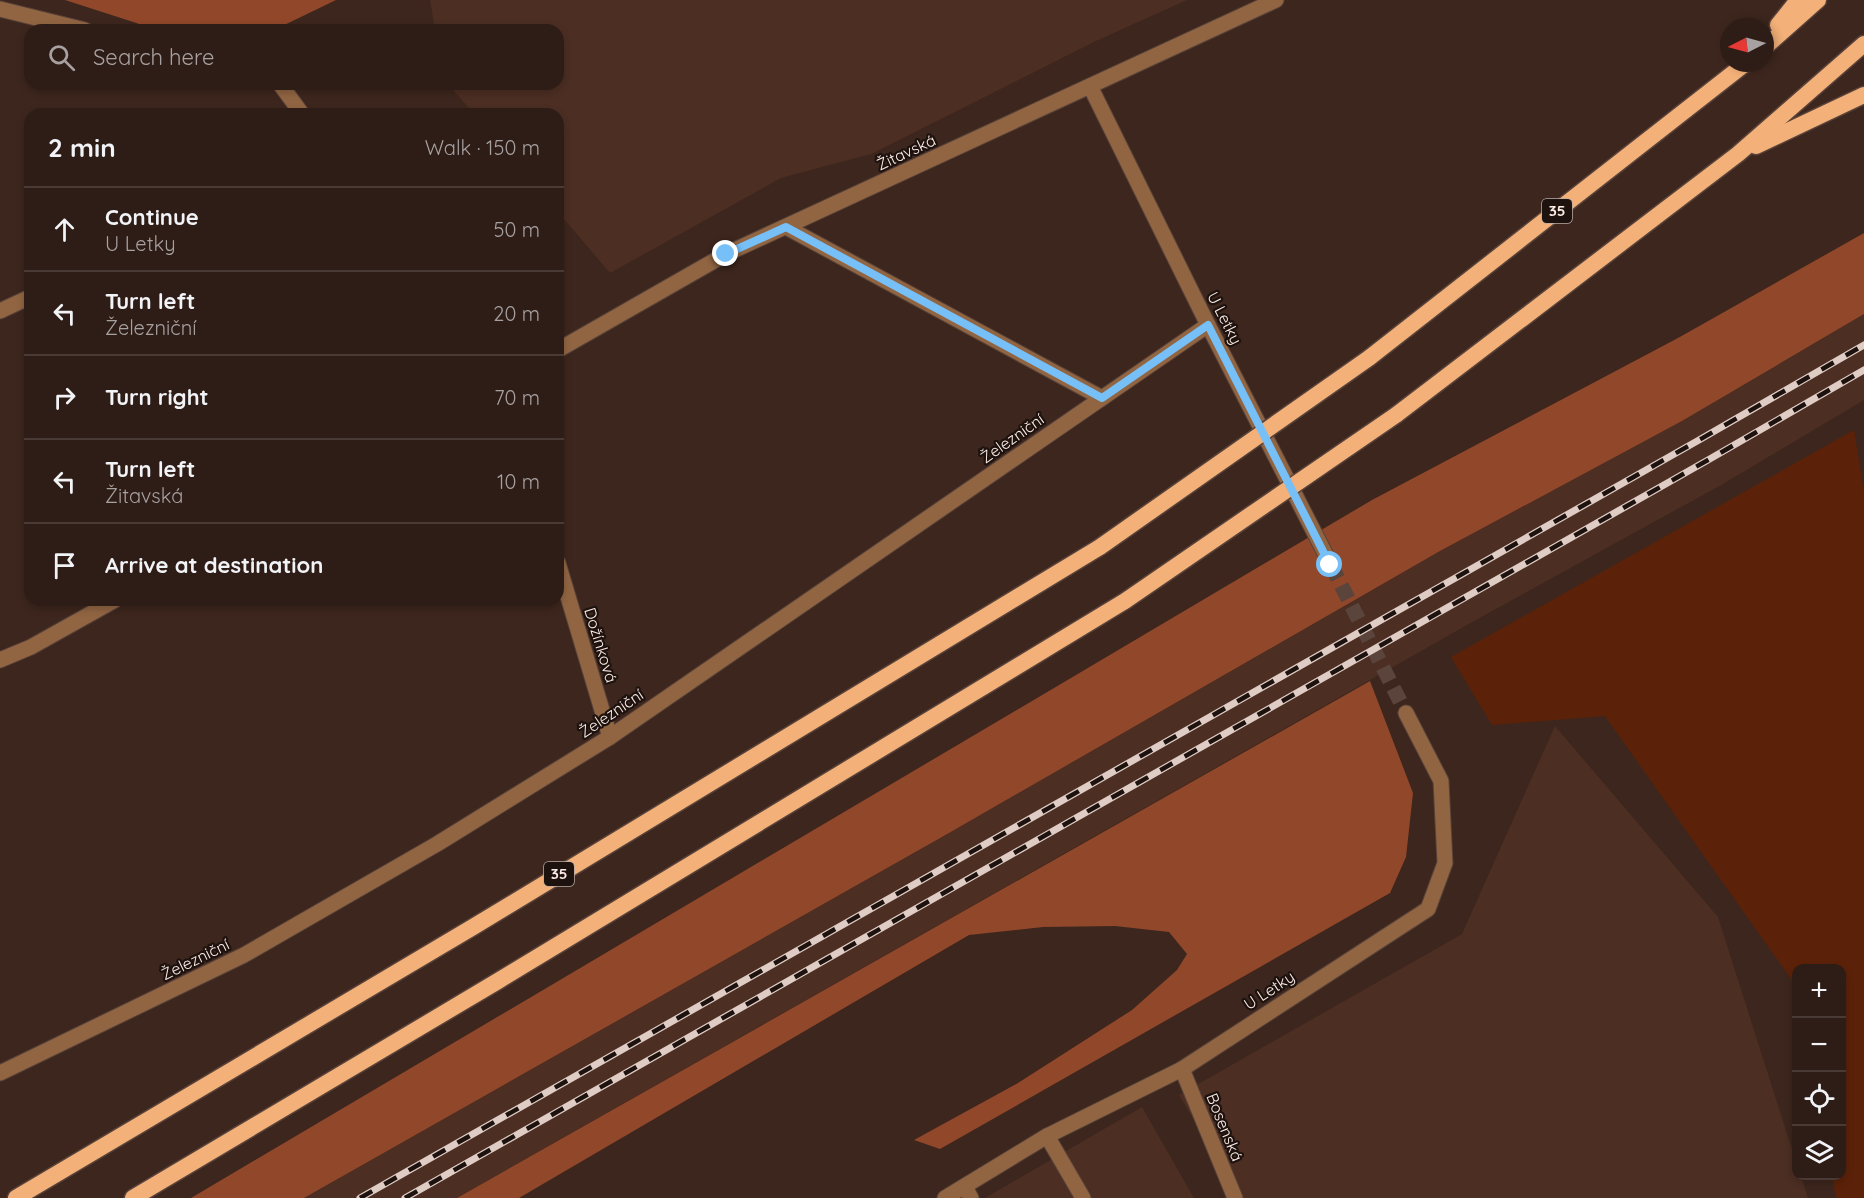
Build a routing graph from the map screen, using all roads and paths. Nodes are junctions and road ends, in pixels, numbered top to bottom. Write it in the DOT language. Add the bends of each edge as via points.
graph roads {
  1 [pos="1276,0"];
  2 [pos="1798,0"];
  3 [pos="1818,0"];
  4 [pos="0,9"];
  5 [pos="61,24"];
  6 [pos="1774,30"];
  7 [pos="1774,39"];
  8 [pos="1864,44"];
  9 [pos="1734,72"];
  10 [pos="1090,86"];
  11 [pos="284,90"];
  12 [pos="1864,95"];
  13 [pos="298,108"];
  14 [pos="1738,154"];
  15 [pos="786,227"];
  16 [pos="24,300"];
  17 [pos="0,311"];
  18 [pos="1208,325"];
  19 [pos="564,347"];
  20 [pos="1102,398"];
  21 [pos="1330,565"];
  22 [pos="564,583"];
  23 [pos="104,606"];
  24 [pos="0,660"];
  25 [pos="1406,713"];
  26 [pos="610,736"];
  27 [pos="1182,1069"];
  28 [pos="0,1073"];
  29 [pos="1047,1136"];
  30 [pos="968,1193"];
  31 [pos="16,1198"];
  32 [pos="133,1198"];
  33 [pos="945,1198"];
  34 [pos="1083,1198"];
  35 [pos="1235,1198"];
  1 -- 10 [label="street, Žitavská"];
  2 -- 6 [label="highway"];
  3 -- 7 [label="highway"];
  4 -- 5 [label="street"];
  8 -- 14 [label="highway"];
  9 -- 31 [label="highway, 35, bridge" via="1369,358 1100,547"];
  10 -- 15 [label="street, Žitavská"];
  10 -- 18 [label="street, U Letky"];
  11 -- 13 [label="street"];
  12 -- 14 [label="highway"];
  14 -- 32 [label="highway, bridge" via="1396,414 1125,601"];
  15 -- 19 [label="street, Žitavská" via="726,254"];
  15 -- 20 [label="street"];
  16 -- 17 [label="street"];
  18 -- 20 [label="street, Železniční"];
  18 -- 21 [label="street, U Letky"];
  20 -- 26 [label="street, Železniční"];
  22 -- 26 [label="street, Dožínková"];
  23 -- 24 [label="street"];
  25 -- 27 [label="street, U Letky" via="1441,781 1445,863 1428,909"];
  26 -- 28 [label="street, Železniční" via="437,844 244,955"];
  27 -- 29 [label="street, U Letky"];
  27 -- 35 [label="street, Bosenská"];
  29 -- 30 [label="street, U Letky"];
  29 -- 34 [label="street"];
  30 -- 33 [label="street, U Letky"];
}
